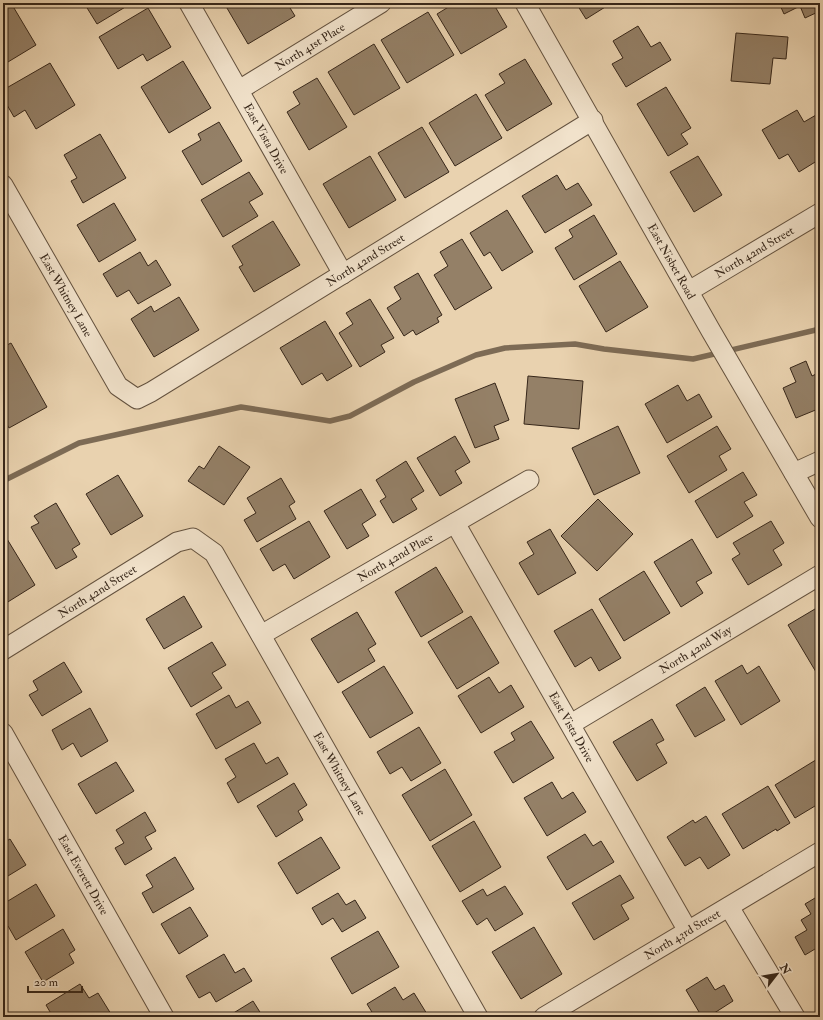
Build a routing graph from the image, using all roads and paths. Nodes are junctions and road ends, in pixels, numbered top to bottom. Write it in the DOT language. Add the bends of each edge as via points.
graph roads {
  1 [pos="189,3"];
  2 [pos="381,3"];
  3 [pos="525,3"];
  4 [pos="238,90"];
  5 [pos="593,120"];
  6 [pos="3,185"];
  7 [pos="820,213"];
  8 [pos="343,274"];
  9 [pos="689,291"];
  10 [pos="137,399"];
  11 [pos="820,461"];
  12 [pos="794,473"];
  13 [pos="529,480"];
  14 [pos="820,518"];
  15 [pos="455,523"];
  16 [pos="193,538"];
  17 [pos="820,575"];
  18 [pos="261,635"];
  19 [pos="3,650"];
  20 [pos="570,724"];
  21 [pos="3,733"];
  22 [pos="820,852"];
  23 [pos="729,907"];
  24 [pos="688,931"];
  25 [pos="164,1017"];
  26 [pos="478,1017"];
  27 [pos="544,1017"];
  28 [pos="794,1017"];
  1 -- 4 [label="street, East Vista Drive"];
  2 -- 4 [label="street, North 41st Place"];
  3 -- 5 [label="street, East Nisbet Road"];
  4 -- 8 [label="street, East Vista Drive"];
  5 -- 8 [label="street, North 42nd Street"];
  5 -- 9 [label="street, East Nisbet Road"];
  6 -- 10 [label="street, East Whitney Lane" via="118,386"];
  7 -- 9 [label="street, North 42nd Street"];
  8 -- 10 [label="street, North 42nd Street"];
  9 -- 12 [label="street, East Nisbet Road"];
  11 -- 12 [label="street"];
  12 -- 14 [label="street, East Nisbet Road"];
  13 -- 15 [label="street, North 42nd Place"];
  15 -- 18 [label="street, North 42nd Place"];
  15 -- 20 [label="street, East Vista Drive"];
  16 -- 18 [label="street, East Whitney Lane" via="214,553"];
  16 -- 19 [label="street, North 42nd Street" via="177,542"];
  17 -- 20 [label="street, North 42nd Way"];
  18 -- 26 [label="street, East Whitney Lane"];
  20 -- 24 [label="street, East Vista Drive"];
  21 -- 25 [label="street, East Everett Drive"];
  22 -- 23 [label="street, North 43rd Street"];
  23 -- 24 [label="street, North 43rd Street"];
  23 -- 28 [label="street"];
  24 -- 27 [label="street, North 43rd Street"];
}
